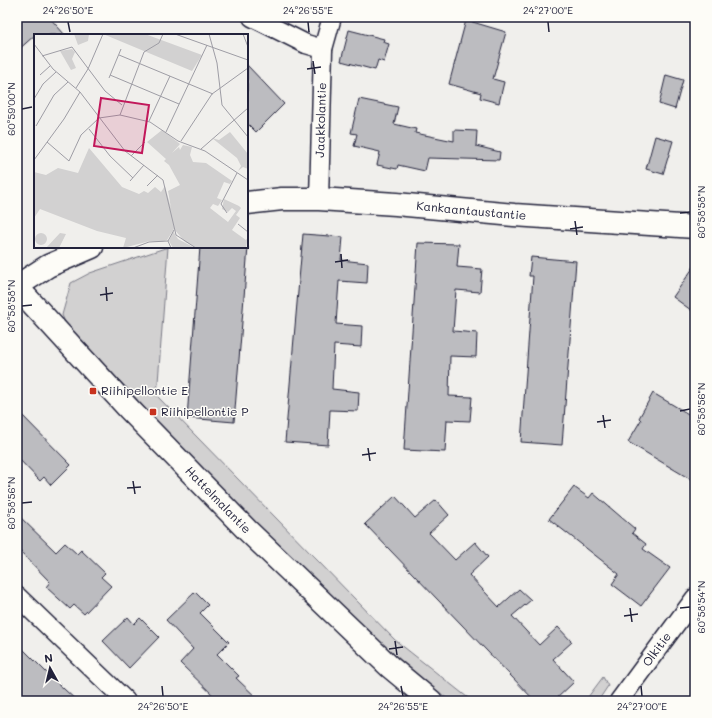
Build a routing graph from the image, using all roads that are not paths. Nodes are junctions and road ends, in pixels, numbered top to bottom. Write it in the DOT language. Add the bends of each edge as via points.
graph roads {
  1 [pos="252,17"];
  2 [pos="332,17"];
  3 [pos="323,49"];
  4 [pos="319,199"];
  5 [pos="248,203"];
  6 [pos="695,227"];
  7 [pos="90,248"];
  8 [pos="17,287"];
  9 [pos="17,596"];
  10 [pos="695,598"];
  11 [pos="126,701"];
  12 [pos="431,701"];
  13 [pos="619,701"];
  1 -- 3 [label="street" via="306,44"];
  2 -- 3 [label="street, Jaakkolantie"];
  3 -- 4 [label="street, Jaakkolantie"];
  4 -- 5 [label="street, Kankaantaustantie" via="282,199"];
  4 -- 6 [label="street, Kankaantaustantie"];
  7 -- 8 [label="street" via="48,266"];
  8 -- 12 [label="street, Hattelmalantie" via="129,409 247,530 390,667"];
  9 -- 11 [label="street"];
  10 -- 13 [label="street, Olkitie"];
}
